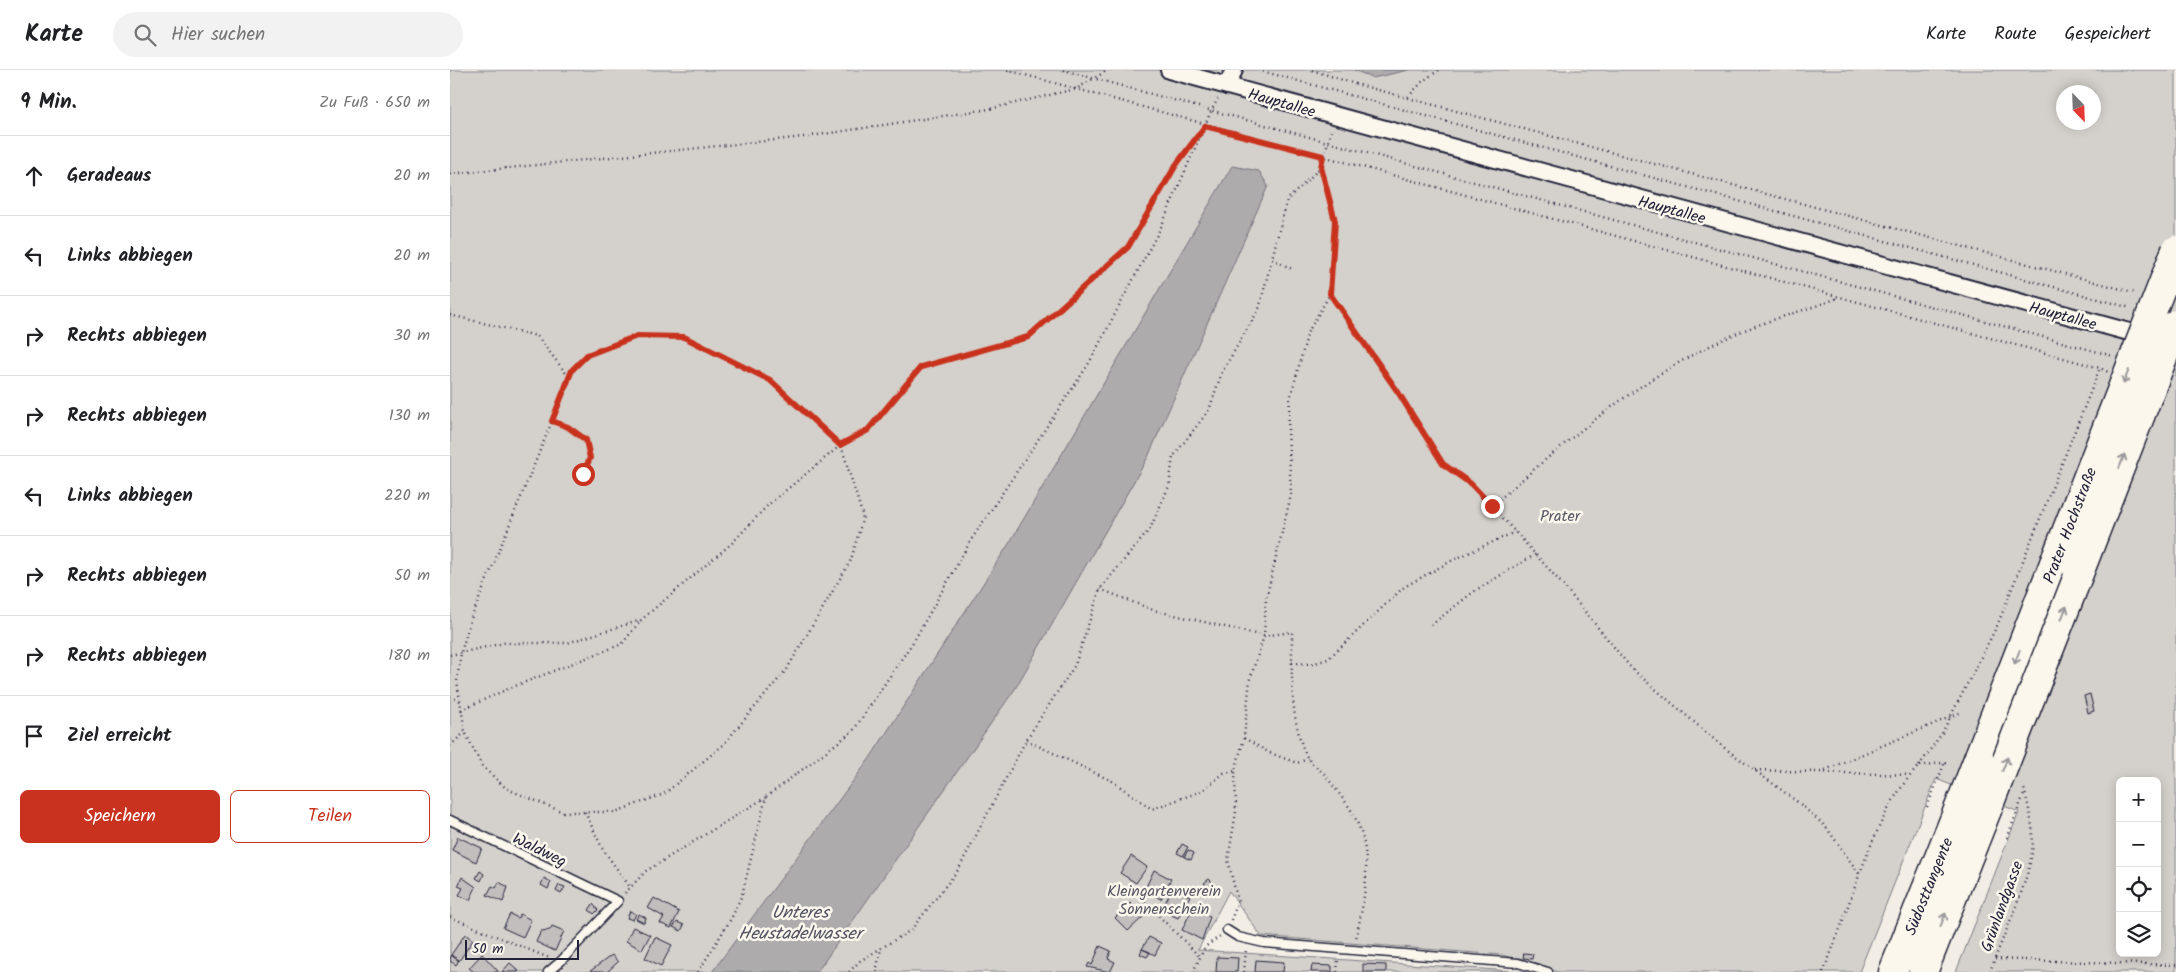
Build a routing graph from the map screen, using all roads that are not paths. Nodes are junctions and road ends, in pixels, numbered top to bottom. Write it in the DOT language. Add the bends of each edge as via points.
graph roads {
  1 [pos="1169,70"];
  2 [pos="1234,70"];
  3 [pos="1226,86"];
  4 [pos="2176,250"];
  5 [pos="2176,324"];
  6 [pos="2176,345"];
  7 [pos="1962,800"];
  8 [pos="1987,810"];
  9 [pos="450,820"];
  10 [pos="1227,930"];
  11 [pos="548,972"];
  12 [pos="1548,972"];
  13 [pos="1894,972"];
  14 [pos="1923,972"];
  1 -- 3 [label="street, Hauptallee"];
  2 -- 3 [label="street"];
  3 -- 6 [label="street, Hauptallee"];
  4 -- 7 [label="highway, Prater Hochstraße, one-way, bridge"];
  8 -- 5 [label="highway, Prater Hochstraße, one-way, bridge"];
  7 -- 13 [label="highway, Südosttangente"];
  14 -- 8 [label="highway, Südosttangente, one-way"];
  9 -- 11 [label="lane, Waldweg" via="618,901"];
  10 -- 12 [label="lane" via="1247,940 1518,963"];
}
